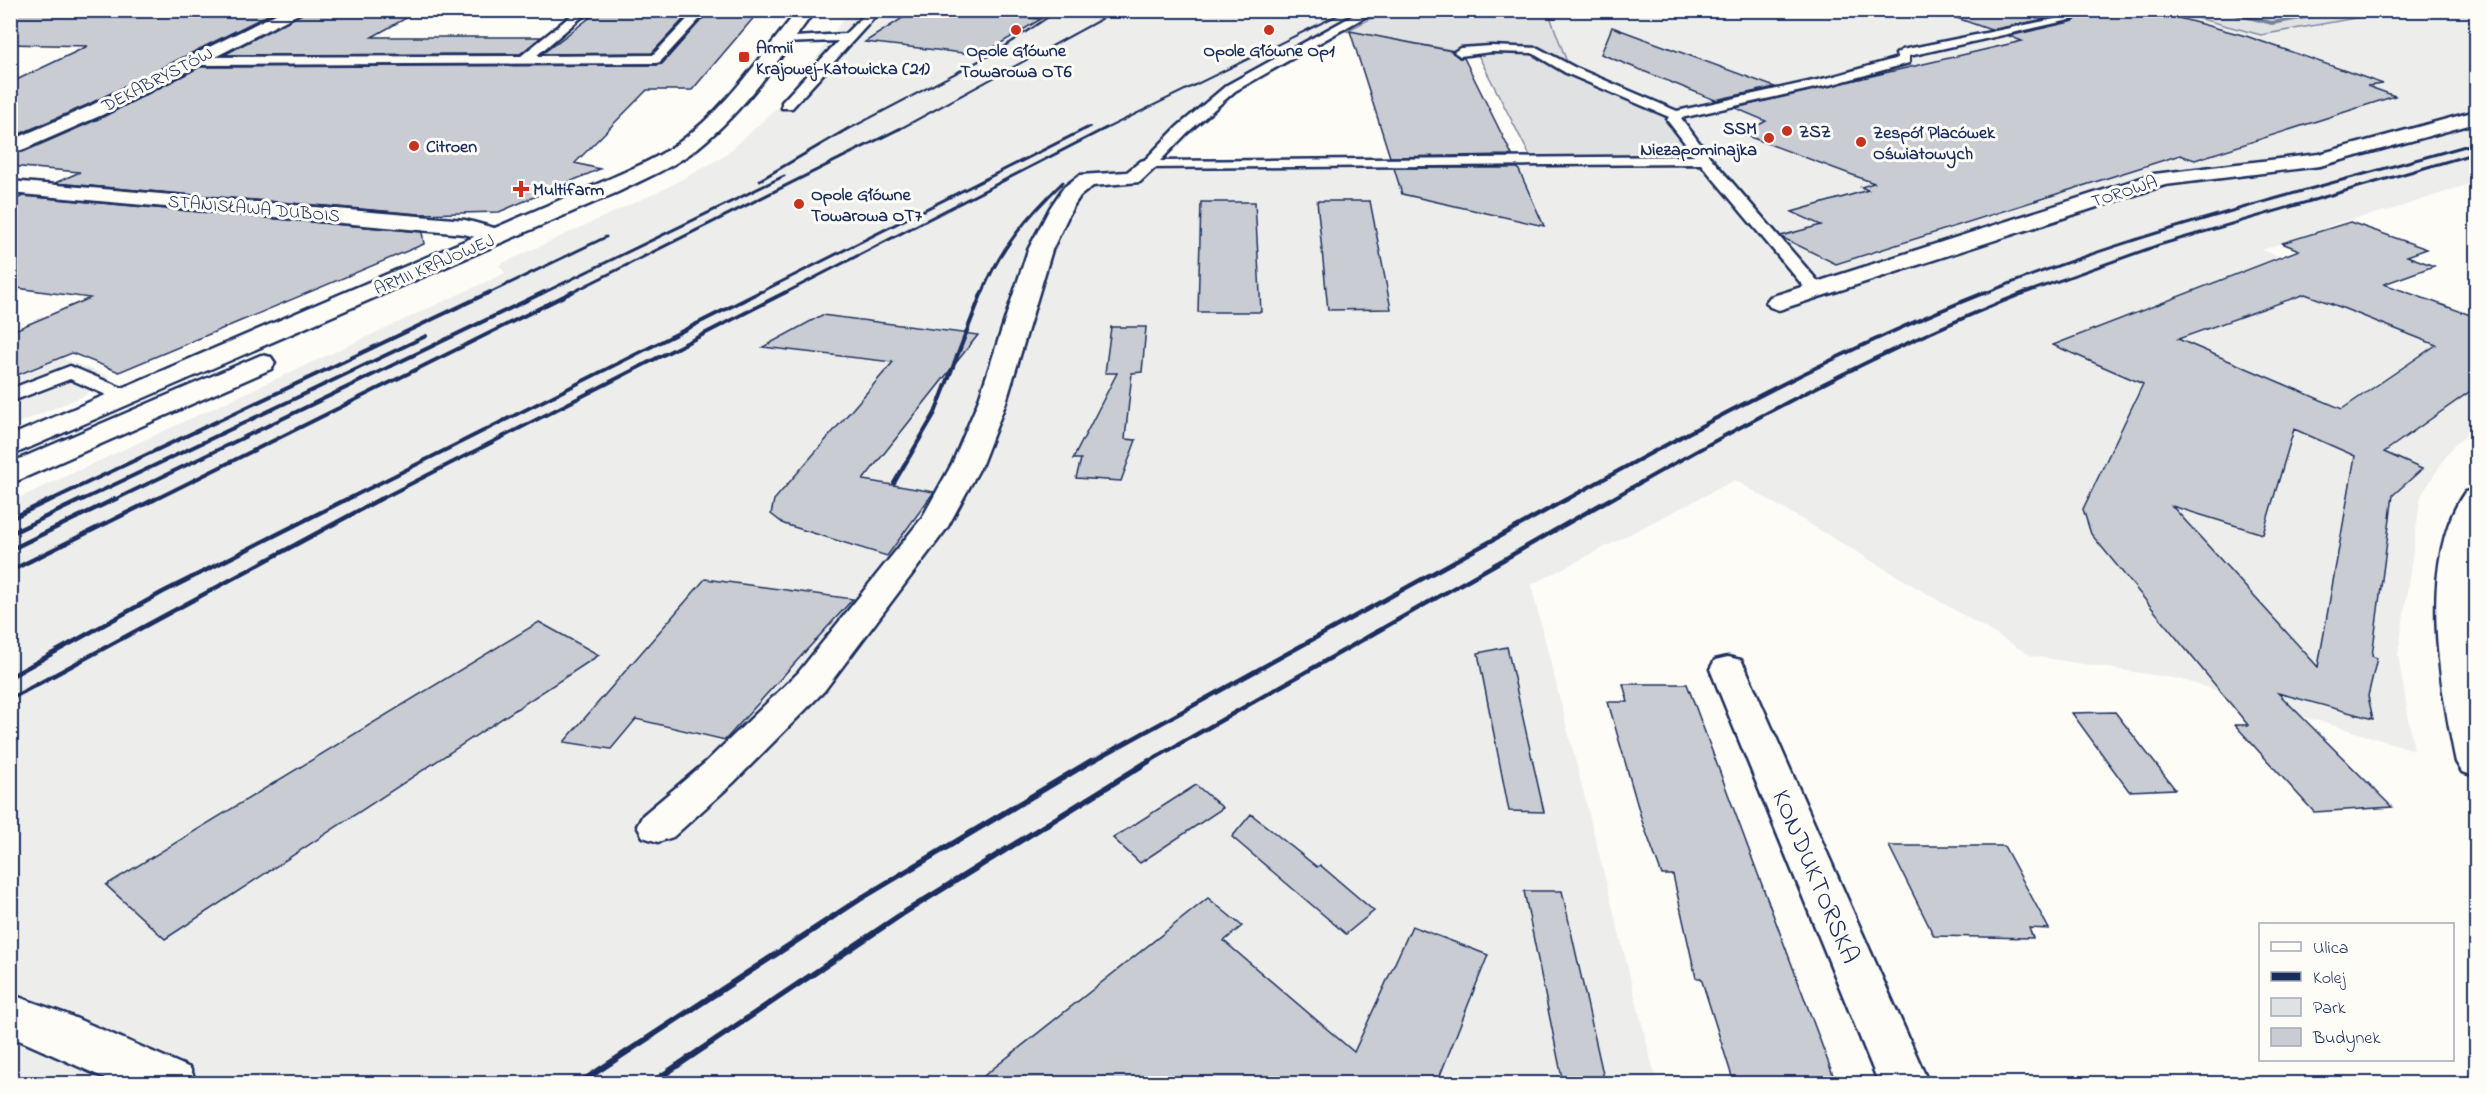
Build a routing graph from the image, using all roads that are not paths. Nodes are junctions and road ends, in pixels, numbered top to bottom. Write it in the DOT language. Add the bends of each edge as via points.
graph roads {
  1 [pos="298,10"];
  2 [pos="585,10"];
  3 [pos="703,10"];
  4 [pos="807,10"];
  5 [pos="876,10"];
  6 [pos="1372,10"];
  7 [pos="2069,20"];
  8 [pos="848,37"];
  9 [pos="782,40"];
  10 [pos="1460,52"];
  11 [pos="525,59"];
  12 [pos="192,61"];
  13 [pos="787,105"];
  14 [pos="1676,115"];
  15 [pos="2476,117"];
  16 [pos="15,146"];
  17 [pos="1705,160"];
  18 [pos="1148,165"];
  19 [pos="10,187"];
  20 [pos="530,222"];
  21 [pos="497,236"];
  22 [pos="1816,290"];
  23 [pos="1779,302"];
  24 [pos="10,396"];
  25 [pos="127,397"];
  26 [pos="10,447"];
  27 [pos="10,475"];
  28 [pos="2476,499"];
  29 [pos="1728,669"];
  30 [pos="2476,762"];
  31 [pos="658,826"];
  32 [pos="10,1015"];
  33 [pos="172,1083"];
  34 [pos="1904,1083"];
  1 -- 12 [label="street, DEKABRYSTÓW"];
  2 -- 11 [label="lane"];
  3 -- 11 [label="lane" via="656,59"];
  4 -- 9 [label="street, ARMII KRAJOWEJ"];
  5 -- 8 [label="lane"];
  6 -- 18 [label="lane" via="1231,88"];
  7 -- 14 [label="lane" via="1902,54 1905,60 1833,80"];
  8 -- 9 [label="lane"];
  8 -- 13 [label="lane"];
  9 -- 20 [label="street, ARMII KRAJOWEJ" via="728,107 683,149"];
  10 -- 14 [label="lane" via="1534,50 1570,70"];
  11 -- 12 [label="lane"];
  12 -- 16 [label="street, DEKABRYSTÓW" via="95,111"];
  14 -- 17 [label="lane" via="1674,120"];
  15 -- 22 [label="street, TOROWA" via="2320,160 2163,179"];
  17 -- 18 [label="lane" via="1524,155"];
  17 -- 22 [label="lane"];
  18 -- 31 [label="street" via="1133,178 1088,180 1060,208 1040,250 980,433 936,521 811,682 719,773"];
  19 -- 21 [label="street, STANISŁAWA DUBOIS" via="465,227"];
  20 -- 21 [label="street, ARMII KRAJOWEJ"];
  20 -- 27 [label="street" via="493,254 428,286"];
  21 -- 25 [label="street, ARMII KRAJOWEJ"];
  22 -- 23 [label="street, TOROWA"];
  24 -- 25 [label="lane" via="70,372"];
  25 -- 26 [label="street, ARMII KRAJOWEJ"];
  28 -- 30 [label="street" via="2460,542 2455,627 2466,719"];
  29 -- 34 [label="street, KONDUKTORSKA"];
  32 -- 33 [label="street"];
}
